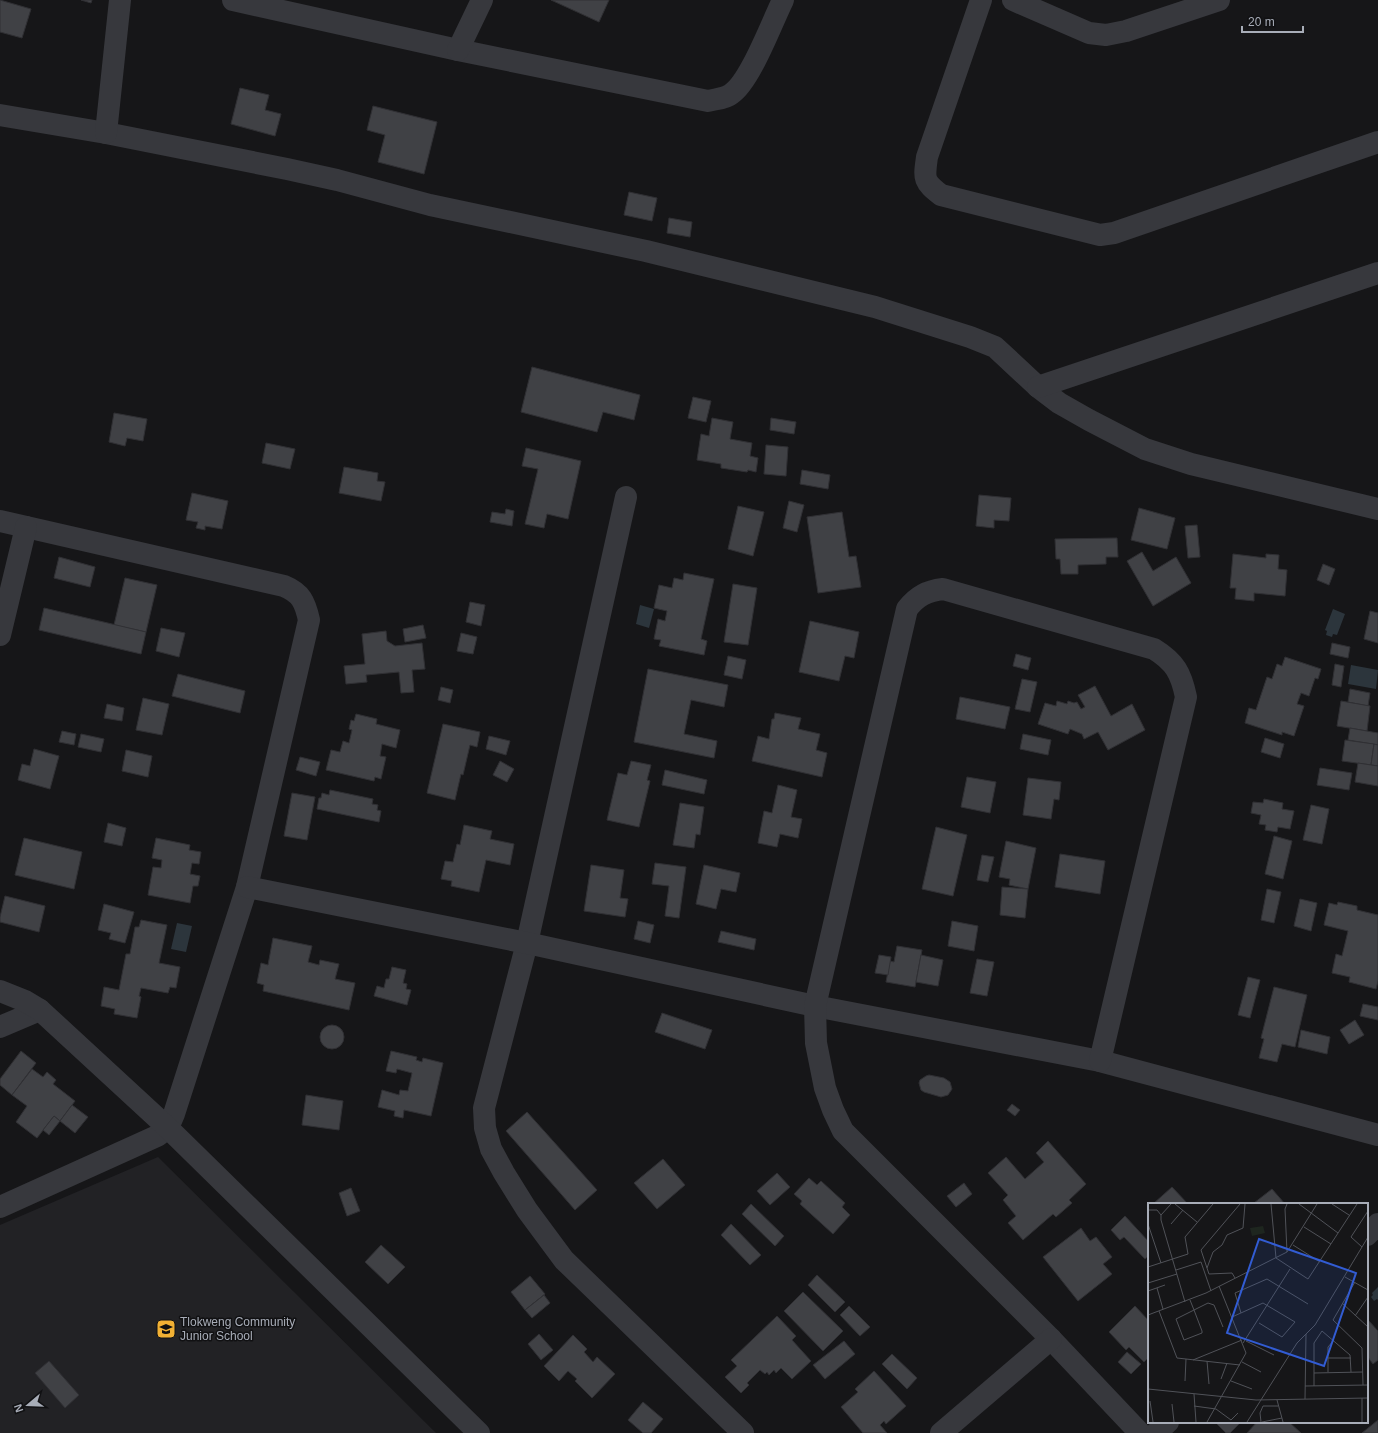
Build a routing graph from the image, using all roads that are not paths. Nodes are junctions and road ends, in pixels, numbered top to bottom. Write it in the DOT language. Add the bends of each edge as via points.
graph roads {
  1 [pos="120,0"];
  2 [pos="233,0"];
  3 [pos="482,0"];
  4 [pos="783,0"];
  5 [pos="981,0"];
  6 [pos="1014,0"];
  7 [pos="1219,0"];
  8 [pos="458,50"];
  9 [pos="0,115"];
  10 [pos="106,133"];
  11 [pos="1378,142"];
  12 [pos="1378,273"];
  13 [pos="1038,387"];
  14 [pos="626,497"];
  15 [pos="1378,509"];
  16 [pos="0,521"];
  17 [pos="26,527"];
  18 [pos="0,635"];
  19 [pos="247,887"];
  20 [pos="527,943"];
  21 [pos="0,991"];
  22 [pos="815,1006"];
  23 [pos="40,1010"];
  24 [pos="0,1027"];
  25 [pos="1100,1061"];
  26 [pos="168,1128"];
  27 [pos="1378,1135"];
  28 [pos="0,1208"];
  29 [pos="1378,1224"];
  30 [pos="1368,1233"];
  31 [pos="1051,1339"];
  32 [pos="1167,1423"];
  33 [pos="479,1433"];
  34 [pos="742,1433"];
  35 [pos="940,1433"];
  36 [pos="1140,1433"];
  37 [pos="1156,1433"];
  1 -- 10 [label="street"];
  2 -- 8 [label="street"];
  3 -- 8 [label="street"];
  4 -- 8 [label="street" via="741,85 730,96 708,101"];
  5 -- 11 [label="street" via="927,157 926,181 941,195 1100,235 1114,233"];
  6 -- 7 [label="street" via="1089,33 1106,35 1126,31"];
  9 -- 10 [label="street"];
  10 -- 13 [label="street" via="302,172 430,205 646,251 875,307 995,347"];
  12 -- 13 [label="street"];
  13 -- 15 [label="street" via="1089,420 1145,449 1191,464"];
  14 -- 20 [label="street"];
  16 -- 17 [label="street"];
  17 -- 18 [label="street"];
  17 -- 19 [label="street" via="284,586 294,590 301,597 308,620"];
  19 -- 20 [label="street"];
  19 -- 26 [label="street"];
  20 -- 22 [label="street"];
  20 -- 34 [label="street" via="484,1108 485,1128 491,1149 527,1210 564,1260"];
  21 -- 23 [label="street"];
  22 -- 25 [label="street"];
  22 -- 25 [label="street" via="907,609 921,595 943,588 1154,649 1166,656 1177,669 1183,683 1186,697"];
  22 -- 31 [label="street" via="816,1043 826,1088 843,1131"];
  23 -- 24 [label="street"];
  23 -- 26 [label="street"];
  25 -- 27 [label="street"];
  26 -- 28 [label="street" via="157,1136"];
  26 -- 33 [label="street"];
  29 -- 30 [label="street"];
  31 -- 35 [label="street"];
  31 -- 36 [label="street"];
  32 -- 37 [label="street"];
}
